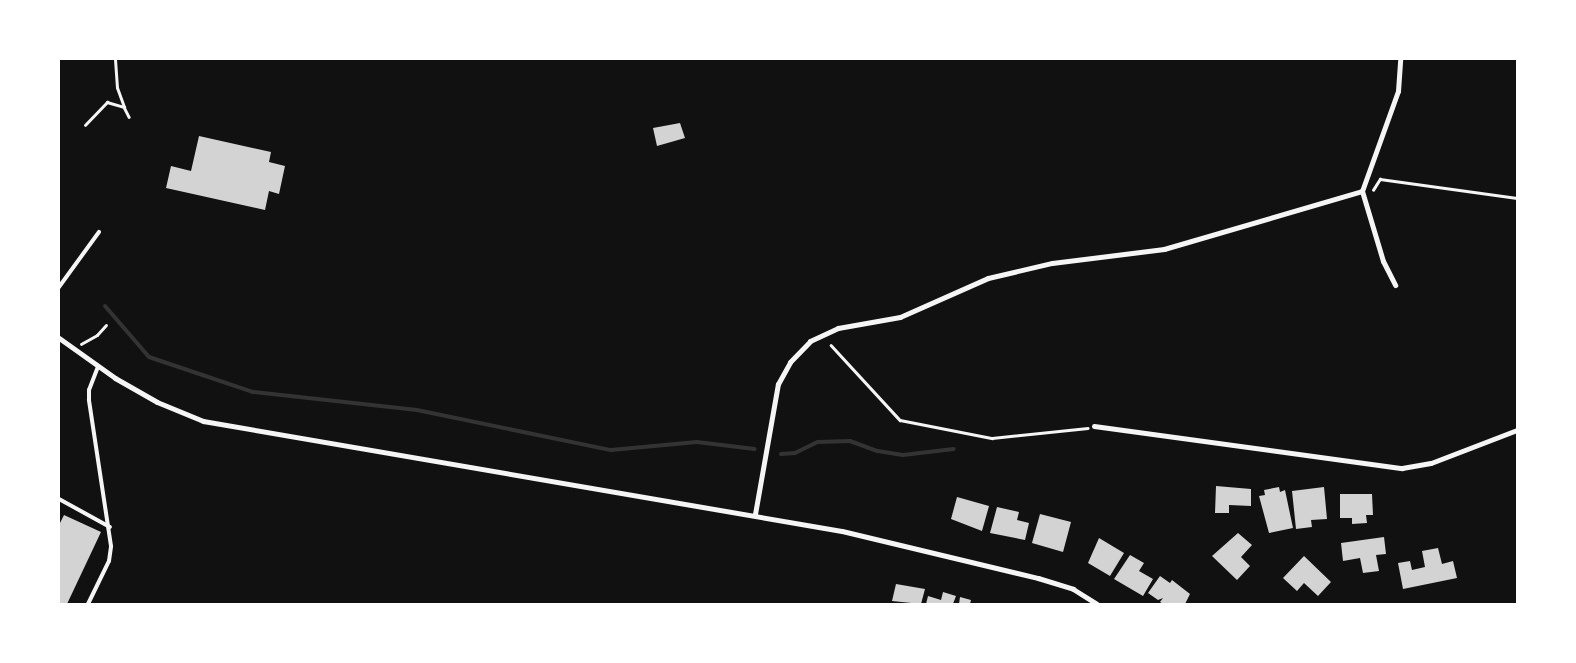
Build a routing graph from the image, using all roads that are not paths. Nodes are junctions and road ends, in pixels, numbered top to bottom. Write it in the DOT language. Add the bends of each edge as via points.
graph roads {
  1 [pos="1400,59"];
  2 [pos="1362,191"];
  3 [pos="99,232"];
  4 [pos="1395,285"];
  5 [pos="59,287"];
  6 [pos="59,338"];
  7 [pos="98,368"];
  8 [pos="1094,426"];
  9 [pos="1517,430"];
  10 [pos="59,499"];
  11 [pos="755,514"];
  12 [pos="110,527"];
  13 [pos="88,604"];
  14 [pos="1097,604"];
  1 -- 2 [label="street" via="1398,91"];
  2 -- 4 [label="street" via="1383,262"];
  2 -- 11 [label="street" via="1164,250 1052,263 988,278 900,317 838,328 810,341 790,362 778,384"];
  3 -- 5 [label="lane"];
  6 -- 7 [label="street"];
  7 -- 11 [label="street" via="157,402 203,421"];
  7 -- 12 [label="lane" via="89,390 89,400"];
  8 -- 9 [label="street" via="1402,468 1432,463"];
  10 -- 12 [label="lane"];
  11 -- 14 [label="street" via="888,540 1038,578 1073,589"];
  12 -- 13 [label="lane" via="109,561"];
}
